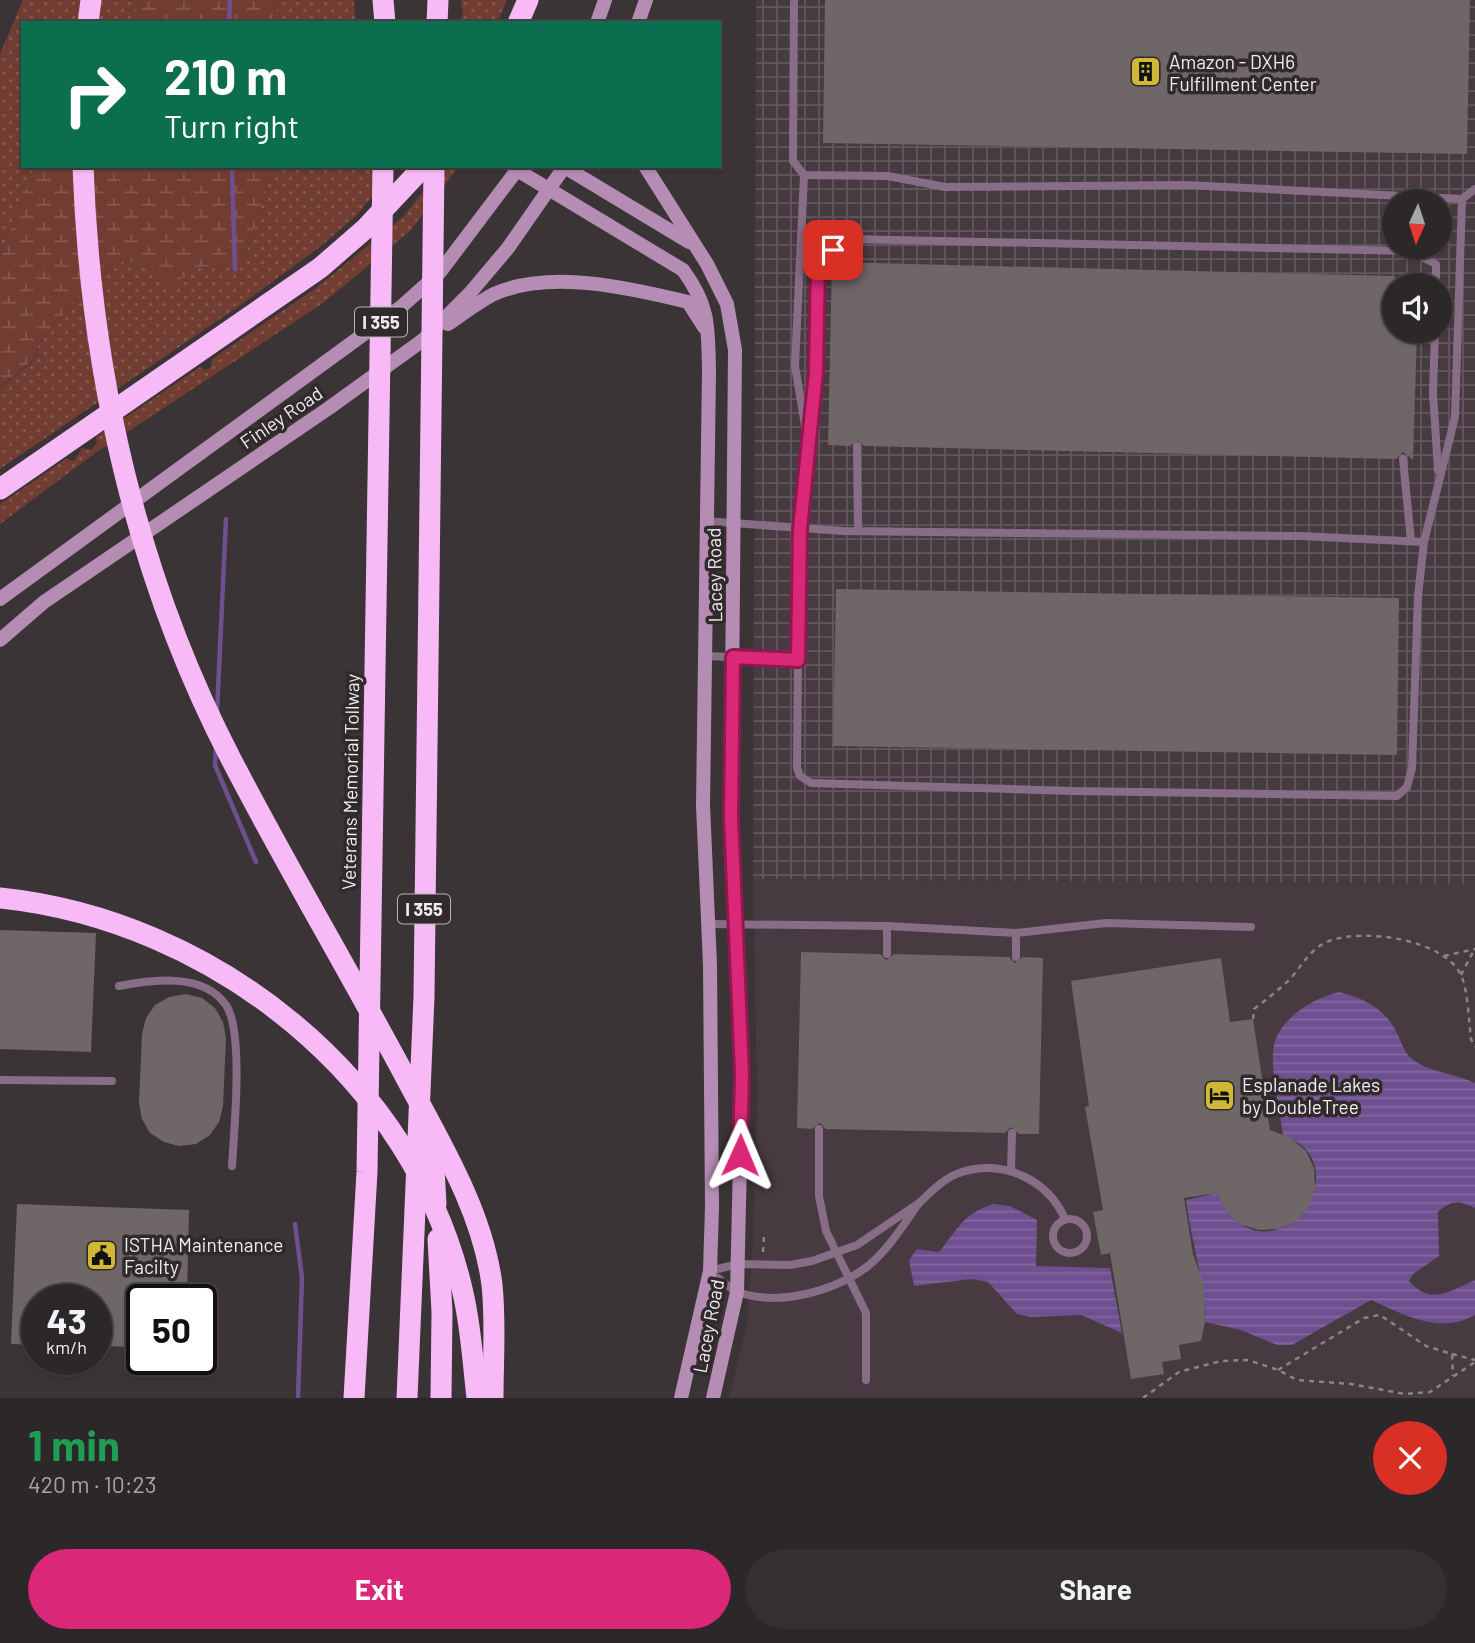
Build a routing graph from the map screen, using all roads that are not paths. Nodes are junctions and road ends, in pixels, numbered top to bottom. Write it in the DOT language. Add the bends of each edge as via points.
graph roads {
  1 [pos="91,0"];
  2 [pos="385,0"];
  3 [pos="438,0"];
  4 [pos="528,0"];
  5 [pos="605,0"];
  6 [pos="646,0"];
  7 [pos="794,0"];
  8 [pos="88,21"];
  9 [pos="385,21"];
  10 [pos="437,21"];
  11 [pos="519,21"];
  12 [pos="598,21"];
  13 [pos="639,21"];
  14 [pos="83,168"];
  15 [pos="383,168"];
  16 [pos="422,168"];
  17 [pos="434,168"];
  18 [pos="518,168"];
  19 [pos="563,168"];
  20 [pos="566,168"];
  21 [pos="646,168"];
  22 [pos="804,175"];
  23 [pos="1475,189"];
  24 [pos="549,190"];
  25 [pos="1462,199"];
  26 [pos="694,244"];
  27 [pos="1436,273"];
  28 [pos="708,336"];
  29 [pos="423,340"];
  30 [pos="1435,343"];
  31 [pos="857,446"];
  32 [pos="809,447"];
  33 [pos="1403,459"];
  34 [pos="1438,477"];
  35 [pos="0,489"];
  36 [pos="705,521"];
  37 [pos="732,522"];
  38 [pos="800,529"];
  39 [pos="858,531"];
  40 [pos="1411,541"];
  41 [pos="1424,542"];
  42 [pos="0,599"];
  43 [pos="0,640"];
  44 [pos="705,656"];
  45 [pos="733,657"];
  46 [pos="798,660"];
  47 [pos="0,898"];
  48 [pos="736,922"];
  49 [pos="707,923"];
  50 [pos="887,926"];
  51 [pos="1251,928"];
  52 [pos="1016,933"];
  53 [pos="887,954"];
  54 [pos="1016,957"];
  55 [pos="119,986"];
  56 [pos="424,997"];
  57 [pos="0,1080"];
  58 [pos="113,1081"];
  59 [pos="819,1129"];
  60 [pos="1012,1133"];
  61 [pos="232,1166"];
  62 [pos="1011,1171"];
  63 [pos="919,1203"];
  64 [pos="1065,1219"];
  65 [pos="835,1252"];
  66 [pos="738,1264"];
  67 [pos="709,1271"];
  68 [pos="848,1276"];
  69 [pos="737,1292"];
  70 [pos="866,1380"];
  71 [pos="354,1393"];
  72 [pos="407,1398"];
  73 [pos="442,1398"];
  74 [pos="477,1398"];
  75 [pos="493,1398"];
  76 [pos="681,1398"];
  77 [pos="713,1398"];
  1 -- 8 [label="highway"];
  2 -- 9 [label="highway"];
  3 -- 10 [label="highway"];
  4 -- 11 [label="highway"];
  5 -- 12 [label="main road"];
  6 -- 13 [label="main road"];
  7 -- 22 [label="lane" via="793,161"];
  14 -- 75 [label="highway" via="88,261 107,391 125,477 163,600 230,758 450,1161 484,1250 492,1286"];
  15 -- 71 [label="highway, Veterans Memorial Tollway / I 355" via="367,1172"];
  16 -- 35 [label="highway" via="365,229 320,268"];
  17 -- 56 [label="highway, I 355"];
  18 -- 24 [label="main road, Finley Road"];
  18 -- 42 [label="main road, Finley Road" via="440,272 401,307"];
  19 -- 24 [label="main road, Finley Road"];
  20 -- 26 [label="main road"];
  21 -- 26 [label="main road, Lacey Road"];
  22 -- 25 [label="lane" via="888,176 945,187 1186,185"];
  22 -- 32 [label="lane" via="795,366"];
  23 -- 25 [label="lane"];
  24 -- 28 [label="main road, Lacey Road" via="683,270 702,295"];
  24 -- 29 [label="main road, Finley Road" via="478,284"];
  25 -- 34 [label="lane" via="1455,417"];
  26 -- 37 [label="main road, Lacey Road" via="727,304 735,350"];
  27 -- 32 [label="lane" via="1436,264 1409,251 848,239 818,261"];
  28 -- 29 [label="main road" via="688,302 577,283 534,284 494,294"];
  28 -- 36 [label="main road, Lacey Road"];
  29 -- 43 [label="main road, Finley Road" via="44,602"];
  30 -- 34 [label="lane"];
  31 -- 39 [label="lane"];
  32 -- 38 [label="lane"];
  33 -- 40 [label="lane"];
  34 -- 41 [label="lane"];
  36 -- 37 [label="lane"];
  36 -- 44 [label="main road, Lacey Road"];
  37 -- 38 [label="lane"];
  37 -- 45 [label="main road, Lacey Road"];
  38 -- 39 [label="lane"];
  38 -- 46 [label="lane"];
  39 -- 40 [label="lane"];
  40 -- 41 [label="lane"];
  41 -- 46 [label="lane" via="1412,768 1407,787 1396,796 811,783 797,768"];
  44 -- 45 [label="lane"];
  44 -- 49 [label="main road, Lacey Road"];
  45 -- 46 [label="lane"];
  45 -- 48 [label="main road, Lacey Road" via="731,817"];
  47 -- 74 [label="highway" via="73,910 155,938 239,982 300,1028 373,1108 408,1159 444,1233 463,1293"];
  48 -- 49 [label="lane"];
  48 -- 50 [label="lane"];
  48 -- 66 [label="main road, Lacey Road" via="742,1073"];
  49 -- 67 [label="main road, Lacey Road" via="712,1076"];
  50 -- 52 [label="lane"];
  50 -- 53 [label="lane"];
  51 -- 52 [label="lane" via="1106,923"];
  52 -- 54 [label="lane"];
  55 -- 61 [label="lane" via="167,980 190,983 226,1005 234,1029"];
  56 -- 72 [label="highway, I 355"];
  56 -- 73 [label="highway" via="442,1312"];
  57 -- 58 [label="lane"];
  59 -- 65 [label="lane" via="819,1196 825,1231"];
  60 -- 62 [label="lane"];
  62 -- 63 [label="lane" via="962,1172 938,1184"];
  62 -- 64 [label="lane" via="1039,1184 1058,1203"];
  63 -- 65 [label="lane" via="857,1245"];
  63 -- 68 [label="lane" via="882,1251"];
  64 -- 64 [label="lane" via="1054,1227 1053,1240 1061,1251 1074,1252 1085,1244 1087,1231 1079,1220"];
  65 -- 66 [label="lane" via="790,1265"];
  65 -- 68 [label="lane"];
  66 -- 67 [label="lane"];
  66 -- 69 [label="main road, Lacey Road"];
  67 -- 69 [label="lane"];
  67 -- 76 [label="main road, Lacey Road"];
  68 -- 69 [label="lane" via="822,1290 794,1296"];
  68 -- 70 [label="lane" via="866,1313"];
  69 -- 77 [label="main road, Lacey Road"];
}
